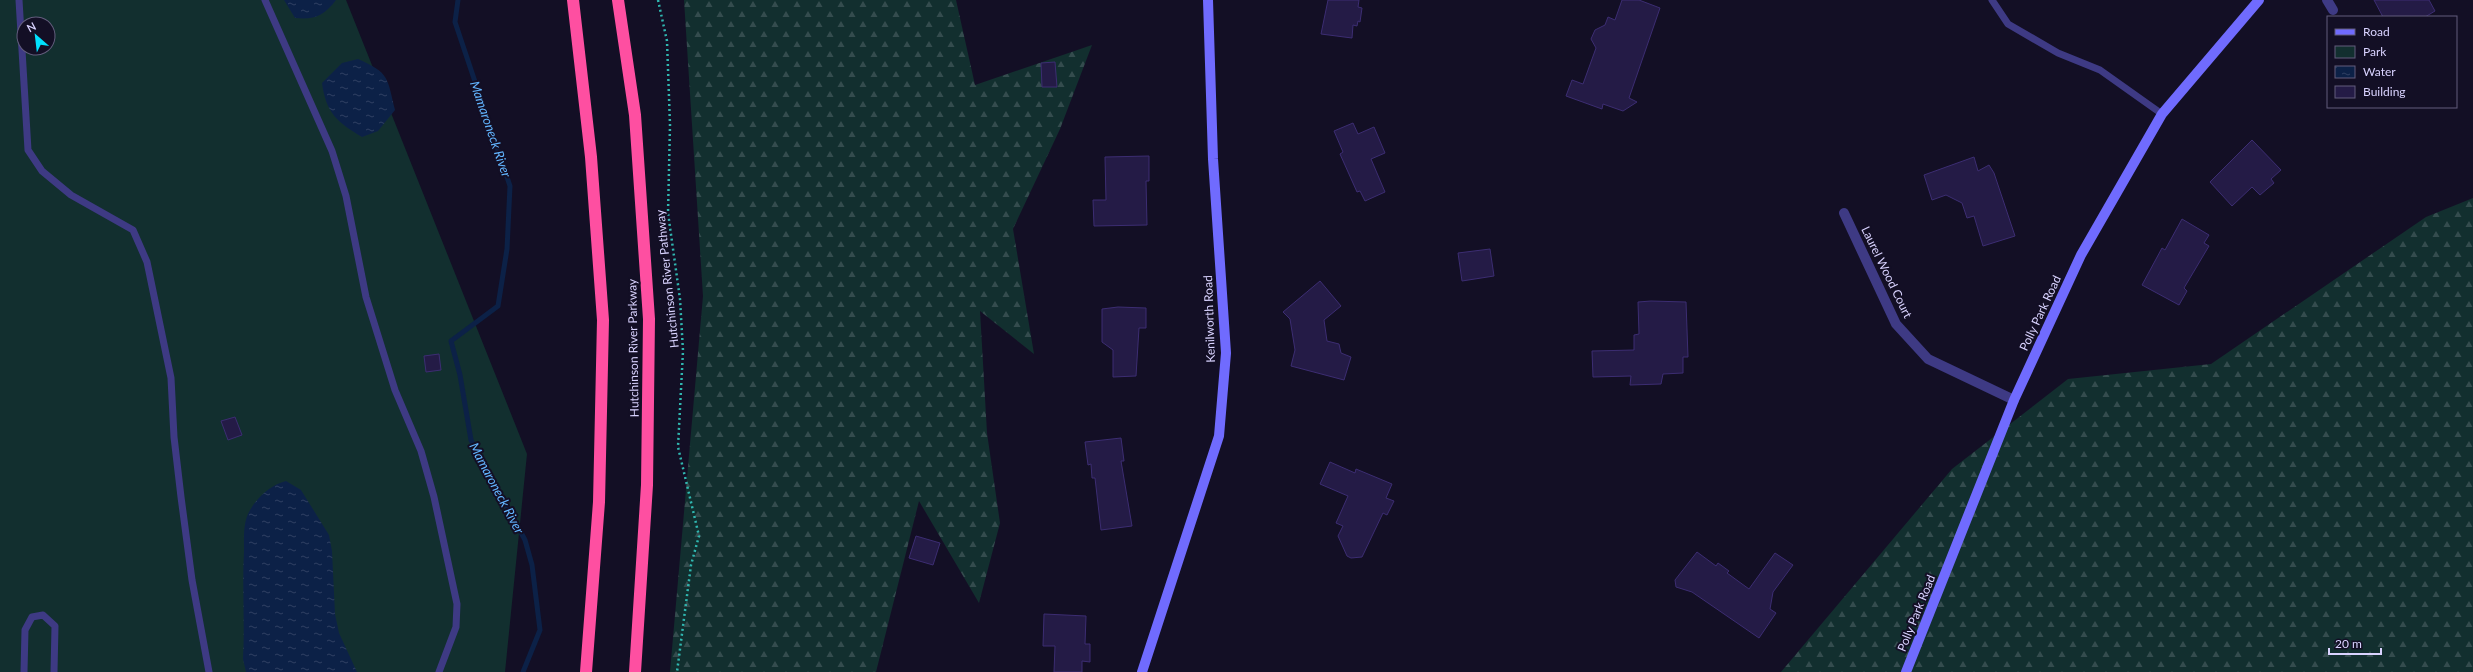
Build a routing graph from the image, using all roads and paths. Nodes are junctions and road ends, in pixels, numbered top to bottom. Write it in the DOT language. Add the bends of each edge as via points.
graph roads {
  1 [pos="19,0"];
  2 [pos="265,0"];
  3 [pos="573,0"];
  4 [pos="618,0"];
  5 [pos="658,0"];
  6 [pos="1208,0"];
  7 [pos="1992,0"];
  8 [pos="2259,0"];
  9 [pos="2327,0"];
  10 [pos="2333,10"];
  11 [pos="2162,114"];
  12 [pos="1844,213"];
  13 [pos="2014,400"];
  14 [pos="24,672"];
  15 [pos="54,672"];
  16 [pos="209,672"];
  17 [pos="439,672"];
  18 [pos="586,672"];
  19 [pos="635,672"];
  20 [pos="677,672"];
  21 [pos="1142,672"];
  22 [pos="1906,672"];
  1 -- 16 [label="lane" via="28,150 42,171 71,194 133,230 147,262 171,378 181,498 192,580"];
  2 -- 17 [label="lane" via="332,150 346,196 366,297 394,390 421,452 434,497 458,604 456,627"];
  3 -- 18 [label="highway" via="591,157 603,320 599,502"];
  4 -- 19 [label="highway, Hutchinson River Parkway" via="635,115 649,319 647,485"];
  5 -- 20 [label="path, Hutchinson River Pathway" via="667,41 670,125 668,213 680,299 683,351 678,448 699,536 690,565"];
  6 -- 21 [label="street, Kenilworth Road" via="1213,159 1226,353 1219,436"];
  7 -- 11 [label="lane" via="2008,24 2058,53 2100,70"];
  8 -- 11 [label="street, Polly Park Road"];
  9 -- 10 [label="street"];
  11 -- 13 [label="street, Polly Park Road" via="2081,255"];
  12 -- 13 [label="street, Laurel Wood Court" via="1896,324 1928,359"];
  13 -- 22 [label="street, Polly Park Road"];
  14 -- 15 [label="lane" via="25,630 32,617 43,615 55,626"];
}
